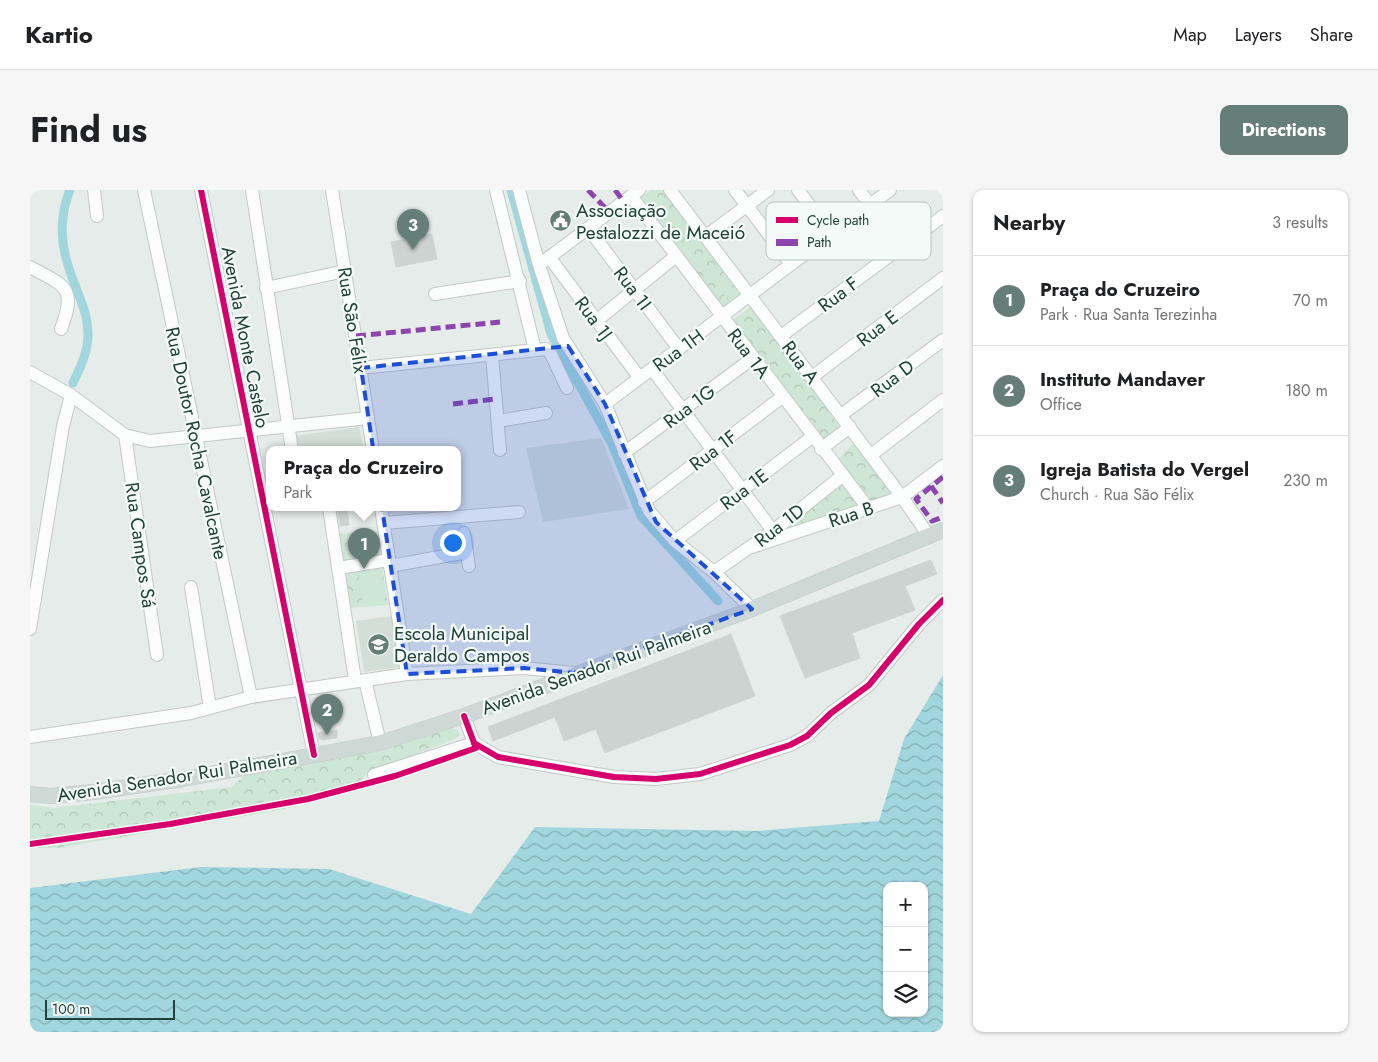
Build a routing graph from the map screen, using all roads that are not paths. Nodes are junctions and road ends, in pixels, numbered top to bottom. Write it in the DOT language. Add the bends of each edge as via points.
graph roads {
  1 [pos="94,190"];
  2 [pos="144,190"];
  3 [pos="201,190"];
  4 [pos="252,190"];
  5 [pos="332,190"];
  6 [pos="496,190"];
  7 [pos="519,190"];
  8 [pos="670,190"];
  9 [pos="735,190"];
  10 [pos="768,190"];
  11 [pos="798,190"];
  12 [pos="859,190"];
  13 [pos="890,190"];
  14 [pos="635,193"];
  15 [pos="807,202"];
  16 [pos="868,202"];
  17 [pos="874,202"];
  18 [pos="747,206"];
  19 [pos="97,216"];
  20 [pos="943,216"];
  21 [pos="931,225"];
  22 [pos="588,228"];
  23 [pos="766,231"];
  24 [pos="706,236"];
  25 [pos="676,256"];
  26 [pos="788,260"];
  27 [pos="796,260"];
  28 [pos="884,260"];
  29 [pos="544,261"];
  30 [pos="791,264"];
  31 [pos="30,266"];
  32 [pos="346,271"];
  33 [pos="943,278"];
  34 [pos="520,280"];
  35 [pos="266,288"];
  36 [pos="635,290"];
  37 [pos="435,294"];
  38 [pos="750,296"];
  39 [pos="722,317"];
  40 [pos="596,321"];
  41 [pos="62,329"];
  42 [pos="781,336"];
  43 [pos="943,340"];
  44 [pos="553,349"];
  45 [pos="679,349"];
  46 [pos="492,354"];
  47 [pos="753,358"];
  48 [pos="361,368"];
  49 [pos="652,369"];
  50 [pos="30,372"];
  51 [pos="812,377"];
  52 [pos="639,378"];
  53 [pos="567,388"];
  54 [pos="66,393"];
  55 [pos="782,397"];
  56 [pos="943,400"];
  57 [pos="605,404"];
  58 [pos="682,411"];
  59 [pos="546,413"];
  60 [pos="841,416"];
  61 [pos="368,418"];
  62 [pos="498,421"];
  63 [pos="288,427"];
  64 [pos="850,427"];
  65 [pos="250,430"];
  66 [pos="125,435"];
  67 [pos="194,436"];
  68 [pos="812,437"];
  69 [pos="291,446"];
  70 [pos="372,446"];
  71 [pos="822,449"];
  72 [pos="500,450"];
  73 [pos="712,451"];
  74 [pos="624,453"];
  75 [pos="870,455"];
  76 [pos="943,466"];
  77 [pos="842,476"];
  78 [pos="742,491"];
  79 [pos="902,497"];
  80 [pos="644,502"];
  81 [pos="868,508"];
  82 [pos="328,511"];
  83 [pos="382,511"];
  84 [pos="518,512"];
  85 [pos="384,523"];
  86 [pos="773,532"];
  87 [pos="936,533"];
  88 [pos="464,534"];
  89 [pos="675,541"];
  90 [pos="752,547"];
  91 [pos="467,552"];
  92 [pos="390,563"];
  93 [pos="469,566"];
  94 [pos="338,568"];
  95 [pos="714,572"];
  96 [pos="30,582"];
  97 [pos="191,587"];
  98 [pos="943,600"];
  99 [pos="752,609"];
  100 [pos="31,623"];
  101 [pos="157,655"];
  102 [pos="574,673"];
  103 [pos="407,674"];
  104 [pos="360,680"];
  105 [pos="301,689"];
  106 [pos="251,696"];
  107 [pos="210,708"];
  108 [pos="464,716"];
  109 [pos="30,737"];
  110 [pos="380,743"];
  111 [pos="474,743"];
  112 [pos="314,755"];
  113 [pos="374,775"];
  114 [pos="30,794"];
  1 -- 19 [label="street"];
  2 -- 67 [label="street, Rua Doutor Rocha Cavalcante"];
  3 -- 65 [label="street, Avenida Monte Castelo"];
  4 -- 35 [label="street"];
  5 -- 32 [label="street, Rua São Félix"];
  6 -- 34 [label="street"];
  7 -- 29 [label="street"];
  8 -- 24 [label="street, Rua A"];
  9 -- 18 [label="street"];
  10 -- 18 [label="street"];
  11 -- 15 [label="street"];
  12 -- 16 [label="street"];
  13 -- 17 [label="street, Rua 1H"];
  14 -- 22 [label="street"];
  14 -- 25 [label="street, Rua 1A"];
  18 -- 23 [label="street"];
  18 -- 24 [label="street"];
  20 -- 21 [label="street, Rua F"];
  22 -- 29 [label="street"];
  22 -- 36 [label="street, Rua 1I"];
  24 -- 38 [label="street, Rua A"];
  25 -- 36 [label="street"];
  25 -- 39 [label="street, Rua 1A"];
  26 -- 30 [label="street"];
  27 -- 30 [label="street, Rua 1H"];
  28 -- 42 [label="street, Rua F"];
  29 -- 40 [label="street, Rua 1J"];
  29 -- 44 [label="street" via="558,325"];
  30 -- 38 [label="street, Rua 1H"];
  31 -- 41 [label="street" via="66,290 70,303"];
  32 -- 35 [label="street"];
  32 -- 48 [label="street, Rua São Félix"];
  33 -- 51 [label="street, Rua E"];
  34 -- 37 [label="street"];
  34 -- 44 [label="street"];
  35 -- 63 [label="street"];
  36 -- 40 [label="street"];
  36 -- 45 [label="street, Rua 1I"];
  38 -- 39 [label="street, Rua 1H"];
  38 -- 42 [label="street, Rua A"];
  39 -- 45 [label="street, Rua 1H"];
  39 -- 47 [label="street, Rua 1A"];
  40 -- 52 [label="street, Rua 1J"];
  42 -- 51 [label="street, Rua A"];
  43 -- 60 [label="street, Rua D"];
  44 -- 46 [label="street"];
  44 -- 53 [label="street"];
  44 -- 57 [label="street"];
  45 -- 49 [label="street, Rua 1H"];
  46 -- 48 [label="street"];
  46 -- 62 [label="street"];
  47 -- 55 [label="street, Rua 1A"];
  47 -- 58 [label="street, Rua 1G"];
  48 -- 61 [label="street, Rua São Félix"];
  49 -- 52 [label="street, Rua 1H"];
  49 -- 58 [label="street"];
  50 -- 54 [label="street"];
  51 -- 60 [label="street, Rua A"];
  52 -- 57 [label="street, Rua 1H"];
  54 -- 66 [label="street"];
  54 -- 96 [label="street"];
  54 -- 100 [label="street"];
  55 -- 68 [label="street, Rua 1A"];
  55 -- 73 [label="street, Rua 1F"];
  56 -- 75 [label="street"];
  57 -- 74 [label="street"];
  58 -- 73 [label="street"];
  58 -- 74 [label="street, Rua 1G"];
  59 -- 62 [label="street"];
  60 -- 64 [label="street, Rua A"];
  61 -- 63 [label="street"];
  61 -- 70 [label="street, Rua São Félix"];
  62 -- 72 [label="street"];
  63 -- 65 [label="street"];
  63 -- 69 [label="street"];
  64 -- 71 [label="street"];
  64 -- 75 [label="street, Rua A"];
  65 -- 67 [label="street"];
  65 -- 105 [label="street, Avenida Monte Castelo"];
  66 -- 67 [label="street" via="150,441"];
  66 -- 101 [label="street, Rua Campos Sá"];
  67 -- 106 [label="street, Rua Doutor Rocha Cavalcante"];
  68 -- 71 [label="street, Rua 1A"];
  68 -- 78 [label="street, Rua 1E"];
  71 -- 77 [label="street, Rua 1A"];
  73 -- 78 [label="street"];
  73 -- 80 [label="street, Rua 1F"];
  74 -- 80 [label="street"];
  75 -- 79 [label="street, Rua A"];
  76 -- 79 [label="street, Rua B"];
  77 -- 81 [label="street, Rua 1A"];
  77 -- 86 [label="street, Rua 1D"];
  78 -- 86 [label="street"];
  78 -- 89 [label="street, Rua 1E"];
  79 -- 81 [label="street, Rua B"];
  79 -- 87 [label="street, Rua A"];
  80 -- 89 [label="street" via="656,522"];
  81 -- 90 [label="street, Rua B"];
  82 -- 94 [label="street"];
  83 -- 85 [label="street"];
  84 -- 85 [label="street"];
  85 -- 92 [label="street"];
  86 -- 90 [label="street, Rua 1D"];
  87 -- 99 [label="main road, Avenida Senador Rui Palmeira"];
  88 -- 91 [label="street"];
  89 -- 95 [label="street"];
  90 -- 95 [label="street, Rua 1D"];
  91 -- 92 [label="street"];
  91 -- 93 [label="street"];
  92 -- 94 [label="street"];
  92 -- 103 [label="street"];
  94 -- 104 [label="street"];
  95 -- 99 [label="street"];
  97 -- 107 [label="street"];
  98 -- 111 [label="street" via="869,685 831,713 807,736 790,745 700,774 656,779 614,777 498,757"];
  99 -- 102 [label="main road, Avenida Senador Rui Palmeira"];
  102 -- 103 [label="street" via="524,668"];
  102 -- 108 [label="main road, Avenida Senador Rui Palmeira"];
  103 -- 104 [label="street"];
  104 -- 105 [label="street"];
  104 -- 110 [label="street"];
  105 -- 106 [label="street"];
  105 -- 112 [label="street, Avenida Monte Castelo"];
  106 -- 107 [label="street"];
  107 -- 109 [label="street"];
  108 -- 110 [label="main road, Avenida Senador Rui Palmeira"];
  108 -- 111 [label="street"];
  110 -- 112 [label="main road, Avenida Senador Rui Palmeira"];
  111 -- 113 [label="street"];
  112 -- 114 [label="main road, Avenida Senador Rui Palmeira" via="94,792 50,796"];
}
